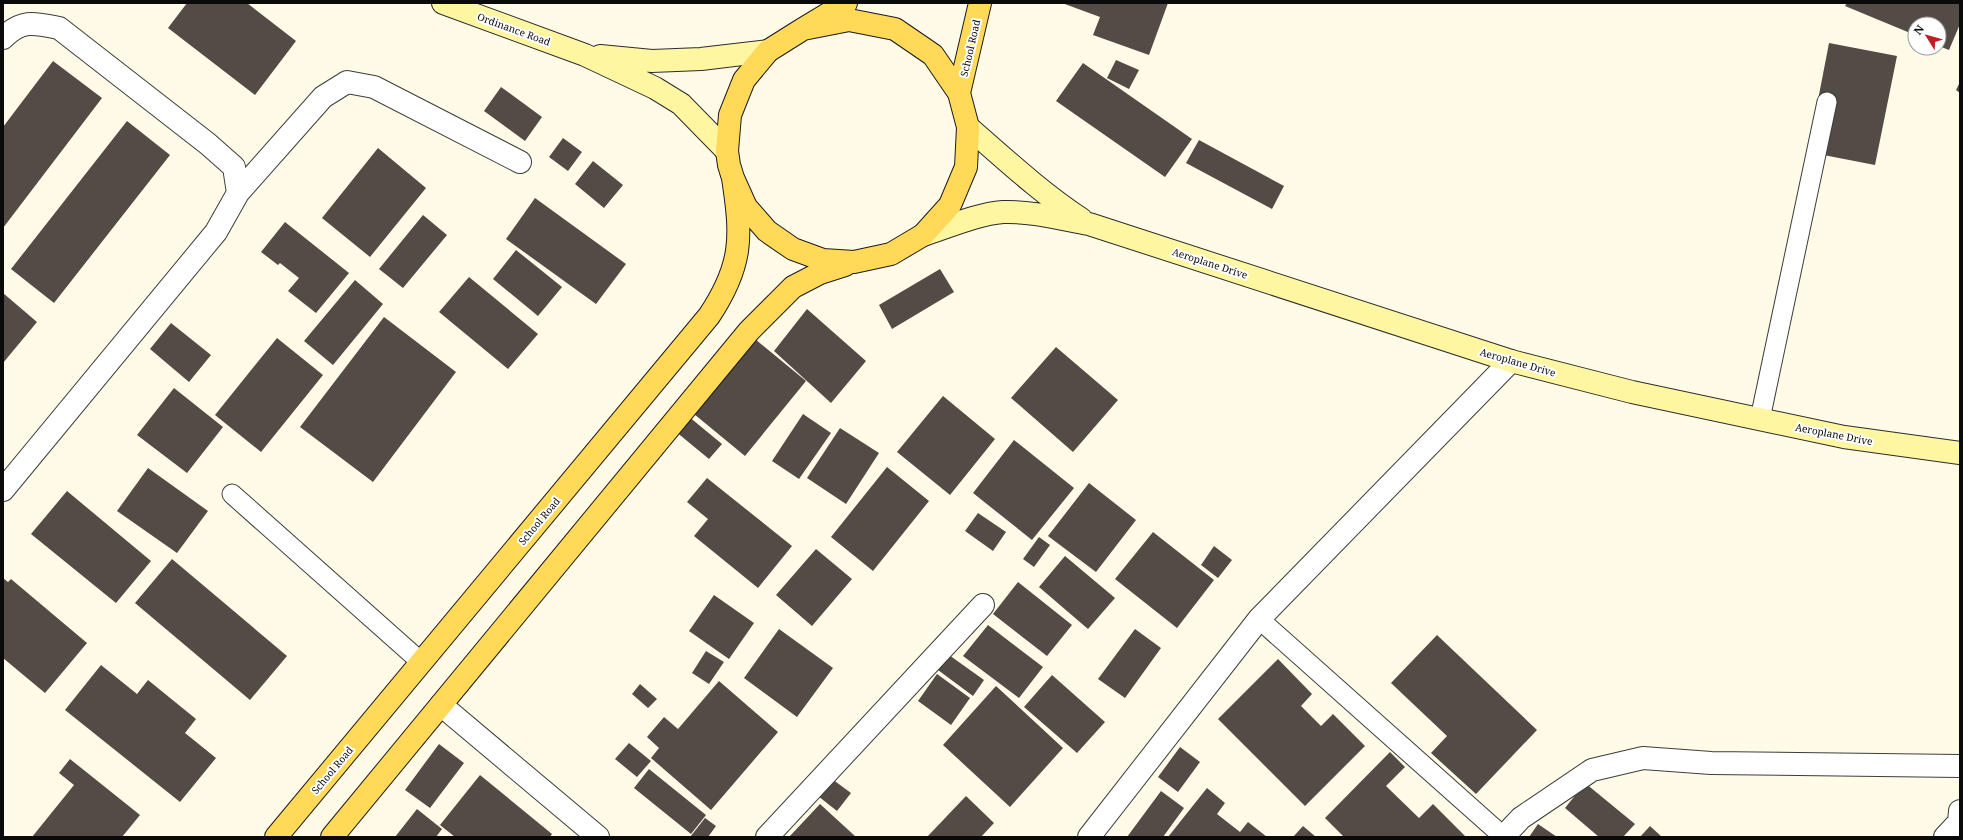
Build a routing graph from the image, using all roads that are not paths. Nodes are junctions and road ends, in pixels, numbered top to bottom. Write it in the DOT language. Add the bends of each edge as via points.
graph roads {
  1 [pos="443,3"];
  2 [pos="846,3"];
  3 [pos="980,3"];
  4 [pos="803,29"];
  5 [pos="3,38"];
  6 [pos="768,51"];
  7 [pos="585,55"];
  8 [pos="959,93"];
  9 [pos="1827,102"];
  10 [pos="968,127"];
  11 [pos="728,151"];
  12 [pos="520,162"];
  13 [pos="733,178"];
  14 [pos="238,193"];
  15 [pos="1089,224"];
  16 [pos="923,235"];
  17 [pos="854,262"];
  18 [pos="1510,361"];
  19 [pos="1760,418"];
  20 [pos="1960,453"];
  21 [pos="3,490"];
  22 [pos="232,494"];
  23 [pos="983,605"];
  24 [pos="1259,619"];
  25 [pos="422,662"];
  26 [pos="441,705"];
  27 [pos="1960,766"];
  28 [pos="1499,833"];
  29 [pos="276,837"];
  30 [pos="332,837"];
  31 [pos="598,837"];
  32 [pos="767,837"];
  33 [pos="1089,837"];
  1 -- 7 [label="street, Ordinance Road"];
  2 -- 4 [label="main road"];
  3 -- 8 [label="main road, School Road"];
  4 -- 6 [label="main road"];
  4 -- 8 [label="main road" via="849,20 895,29 933,55"];
  5 -- 14 [label="street" via="10,31 31,22 59,28 234,167"];
  6 -- 7 [label="street" via="701,59 652,61"];
  6 -- 11 [label="main road" via="744,80 730,114"];
  7 -- 11 [label="street" via="656,88 681,104"];
  8 -- 10 [label="main road"];
  9 -- 19 [label="lane"];
  10 -- 15 [label="street" via="1050,198"];
  10 -- 16 [label="main road" via="966,167 950,205"];
  11 -- 13 [label="main road"];
  12 -- 14 [label="street" via="374,86 347,82 323,97"];
  13 -- 17 [label="main road" via="746,207 767,231 793,249 823,260"];
  13 -- 25 [label="main road, School Road" via="739,219 738,243 733,269 723,295 704,322"];
  14 -- 21 [label="street" via="216,232"];
  15 -- 16 [label="street" via="1003,212"];
  15 -- 18 [label="street, Aeroplane Drive"];
  16 -- 17 [label="main road" via="891,254"];
  17 -- 26 [label="main road" via="820,273 793,287 771,308"];
  18 -- 19 [label="street, Aeroplane Drive" via="1632,392"];
  18 -- 24 [label="street"];
  19 -- 20 [label="street, Aeroplane Drive" via="1844,438"];
  22 -- 25 [label="lane"];
  23 -- 32 [label="street"];
  24 -- 28 [label="lane"];
  24 -- 33 [label="street"];
  25 -- 29 [label="main road, School Road"];
  26 -- 30 [label="main road"];
  26 -- 31 [label="street"];
  27 -- 28 [label="street" via="1711,763 1643,758 1592,770"];
}
